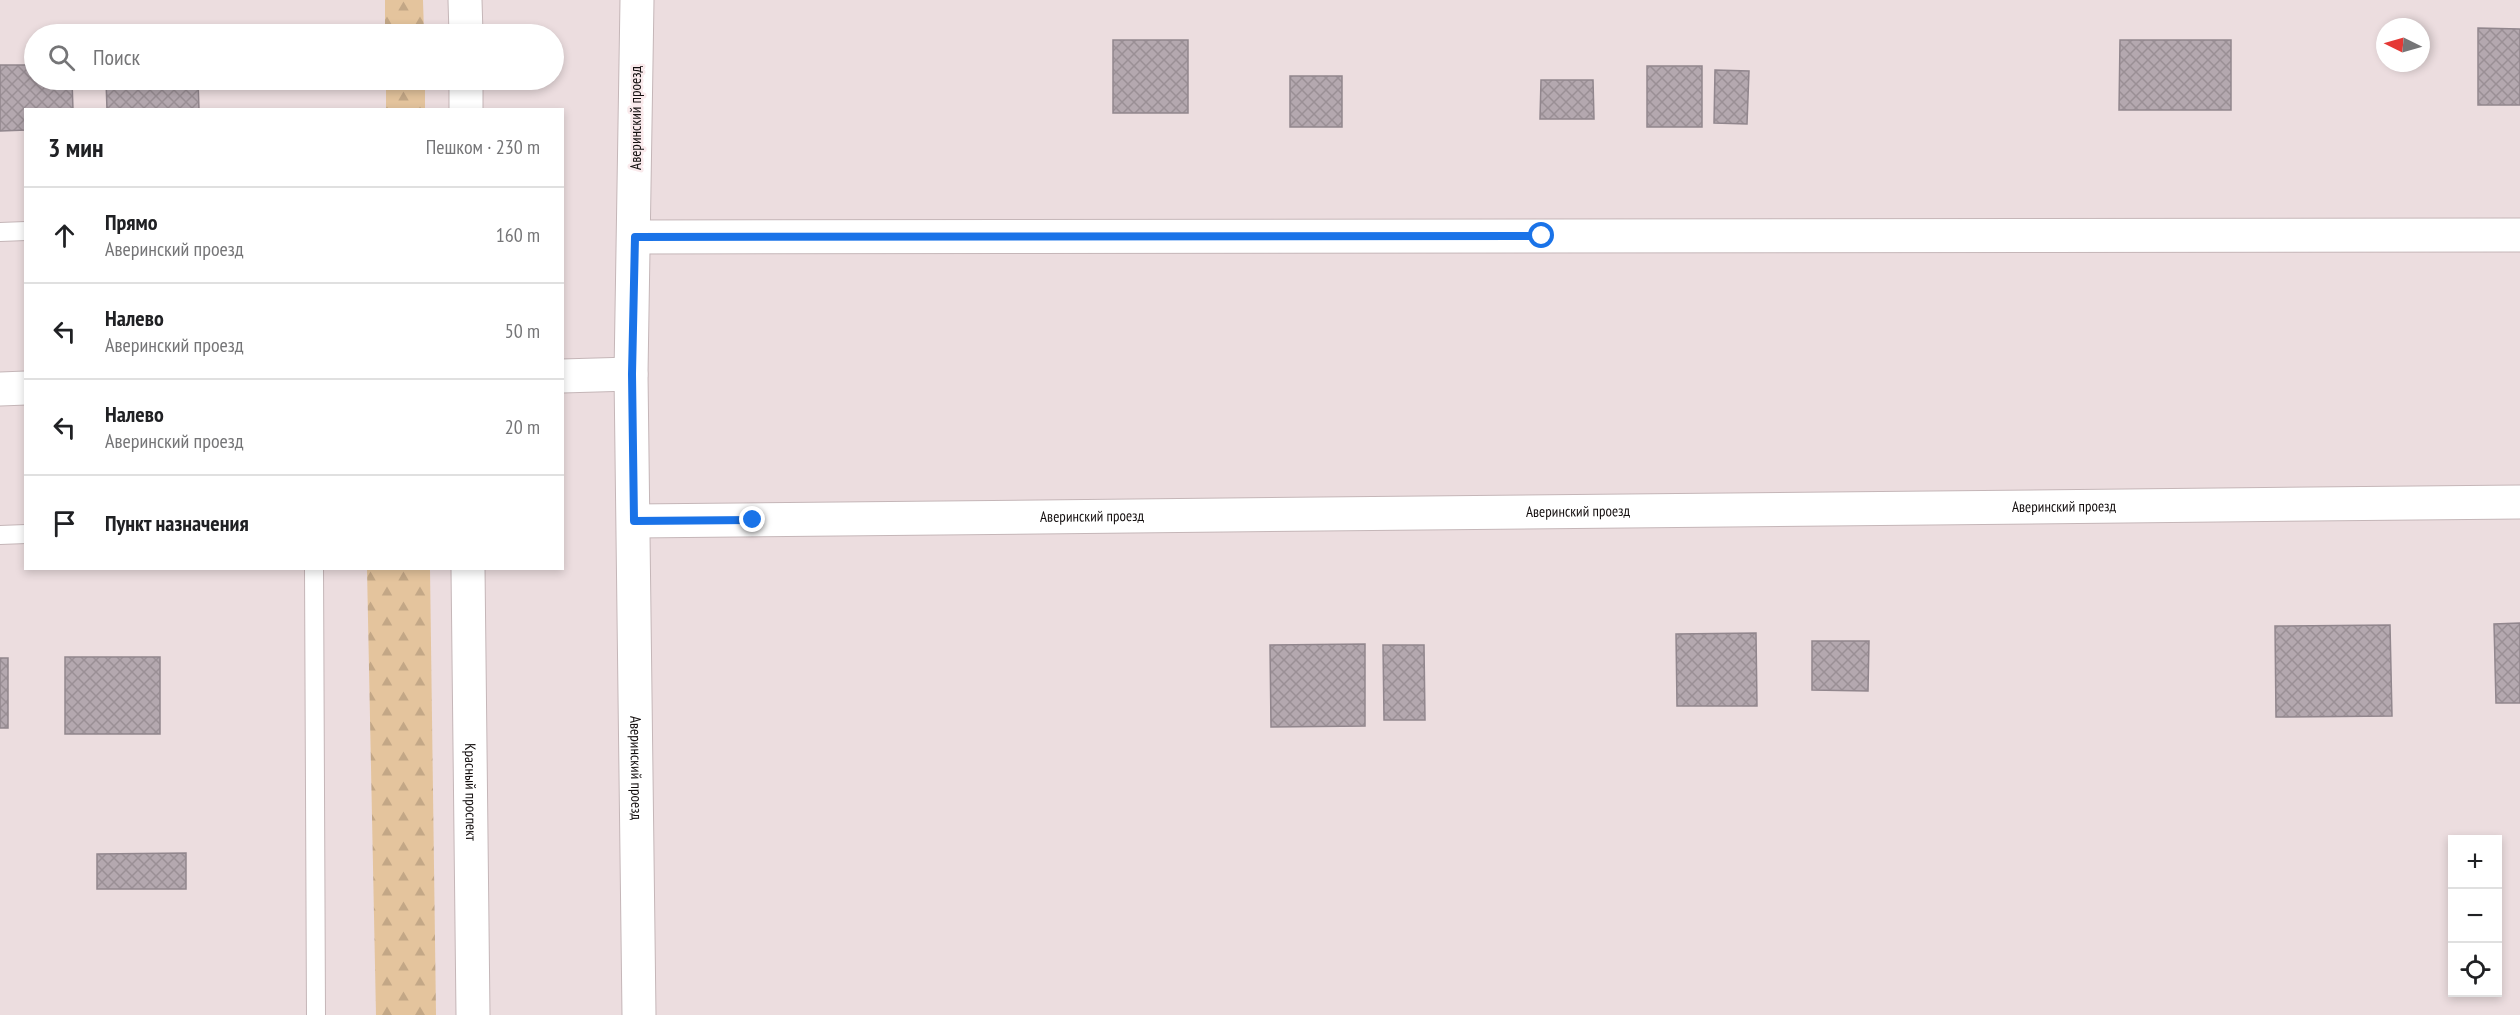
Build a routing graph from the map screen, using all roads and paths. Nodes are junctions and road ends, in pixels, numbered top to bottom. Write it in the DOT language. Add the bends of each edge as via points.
graph roads {
  1 [pos="465,0"];
  2 [pos="637,0"];
  3 [pos="466,24"];
  4 [pos="466,90"];
  5 [pos="466,108"];
  6 [pos="24,231"];
  7 [pos="0,232"];
  8 [pos="2520,235"];
  9 [pos="635,237"];
  10 [pos="632,374"];
  11 [pos="564,376"];
  12 [pos="0,388"];
  13 [pos="24,388"];
  14 [pos="2520,502"];
  15 [pos="634,521"];
  16 [pos="24,534"];
  17 [pos="0,535"];
  18 [pos="314,570"];
  19 [pos="468,570"];
  20 [pos="316,1015"];
  21 [pos="473,1015"];
  22 [pos="639,1015"];
  1 -- 3 [label="street"];
  2 -- 9 [label="street, Аверинский проезд"];
  4 -- 5 [label="street"];
  6 -- 7 [label="lane"];
  8 -- 9 [label="street"];
  9 -- 10 [label="street, Аверинский проезд"];
  10 -- 11 [label="street"];
  10 -- 15 [label="street, Аверинский проезд"];
  12 -- 13 [label="street"];
  14 -- 15 [label="street, Аверинский проезд"];
  15 -- 22 [label="street, Аверинский проезд"];
  16 -- 17 [label="lane"];
  18 -- 20 [label="lane"];
  19 -- 21 [label="street, Красный проспект"];
}
